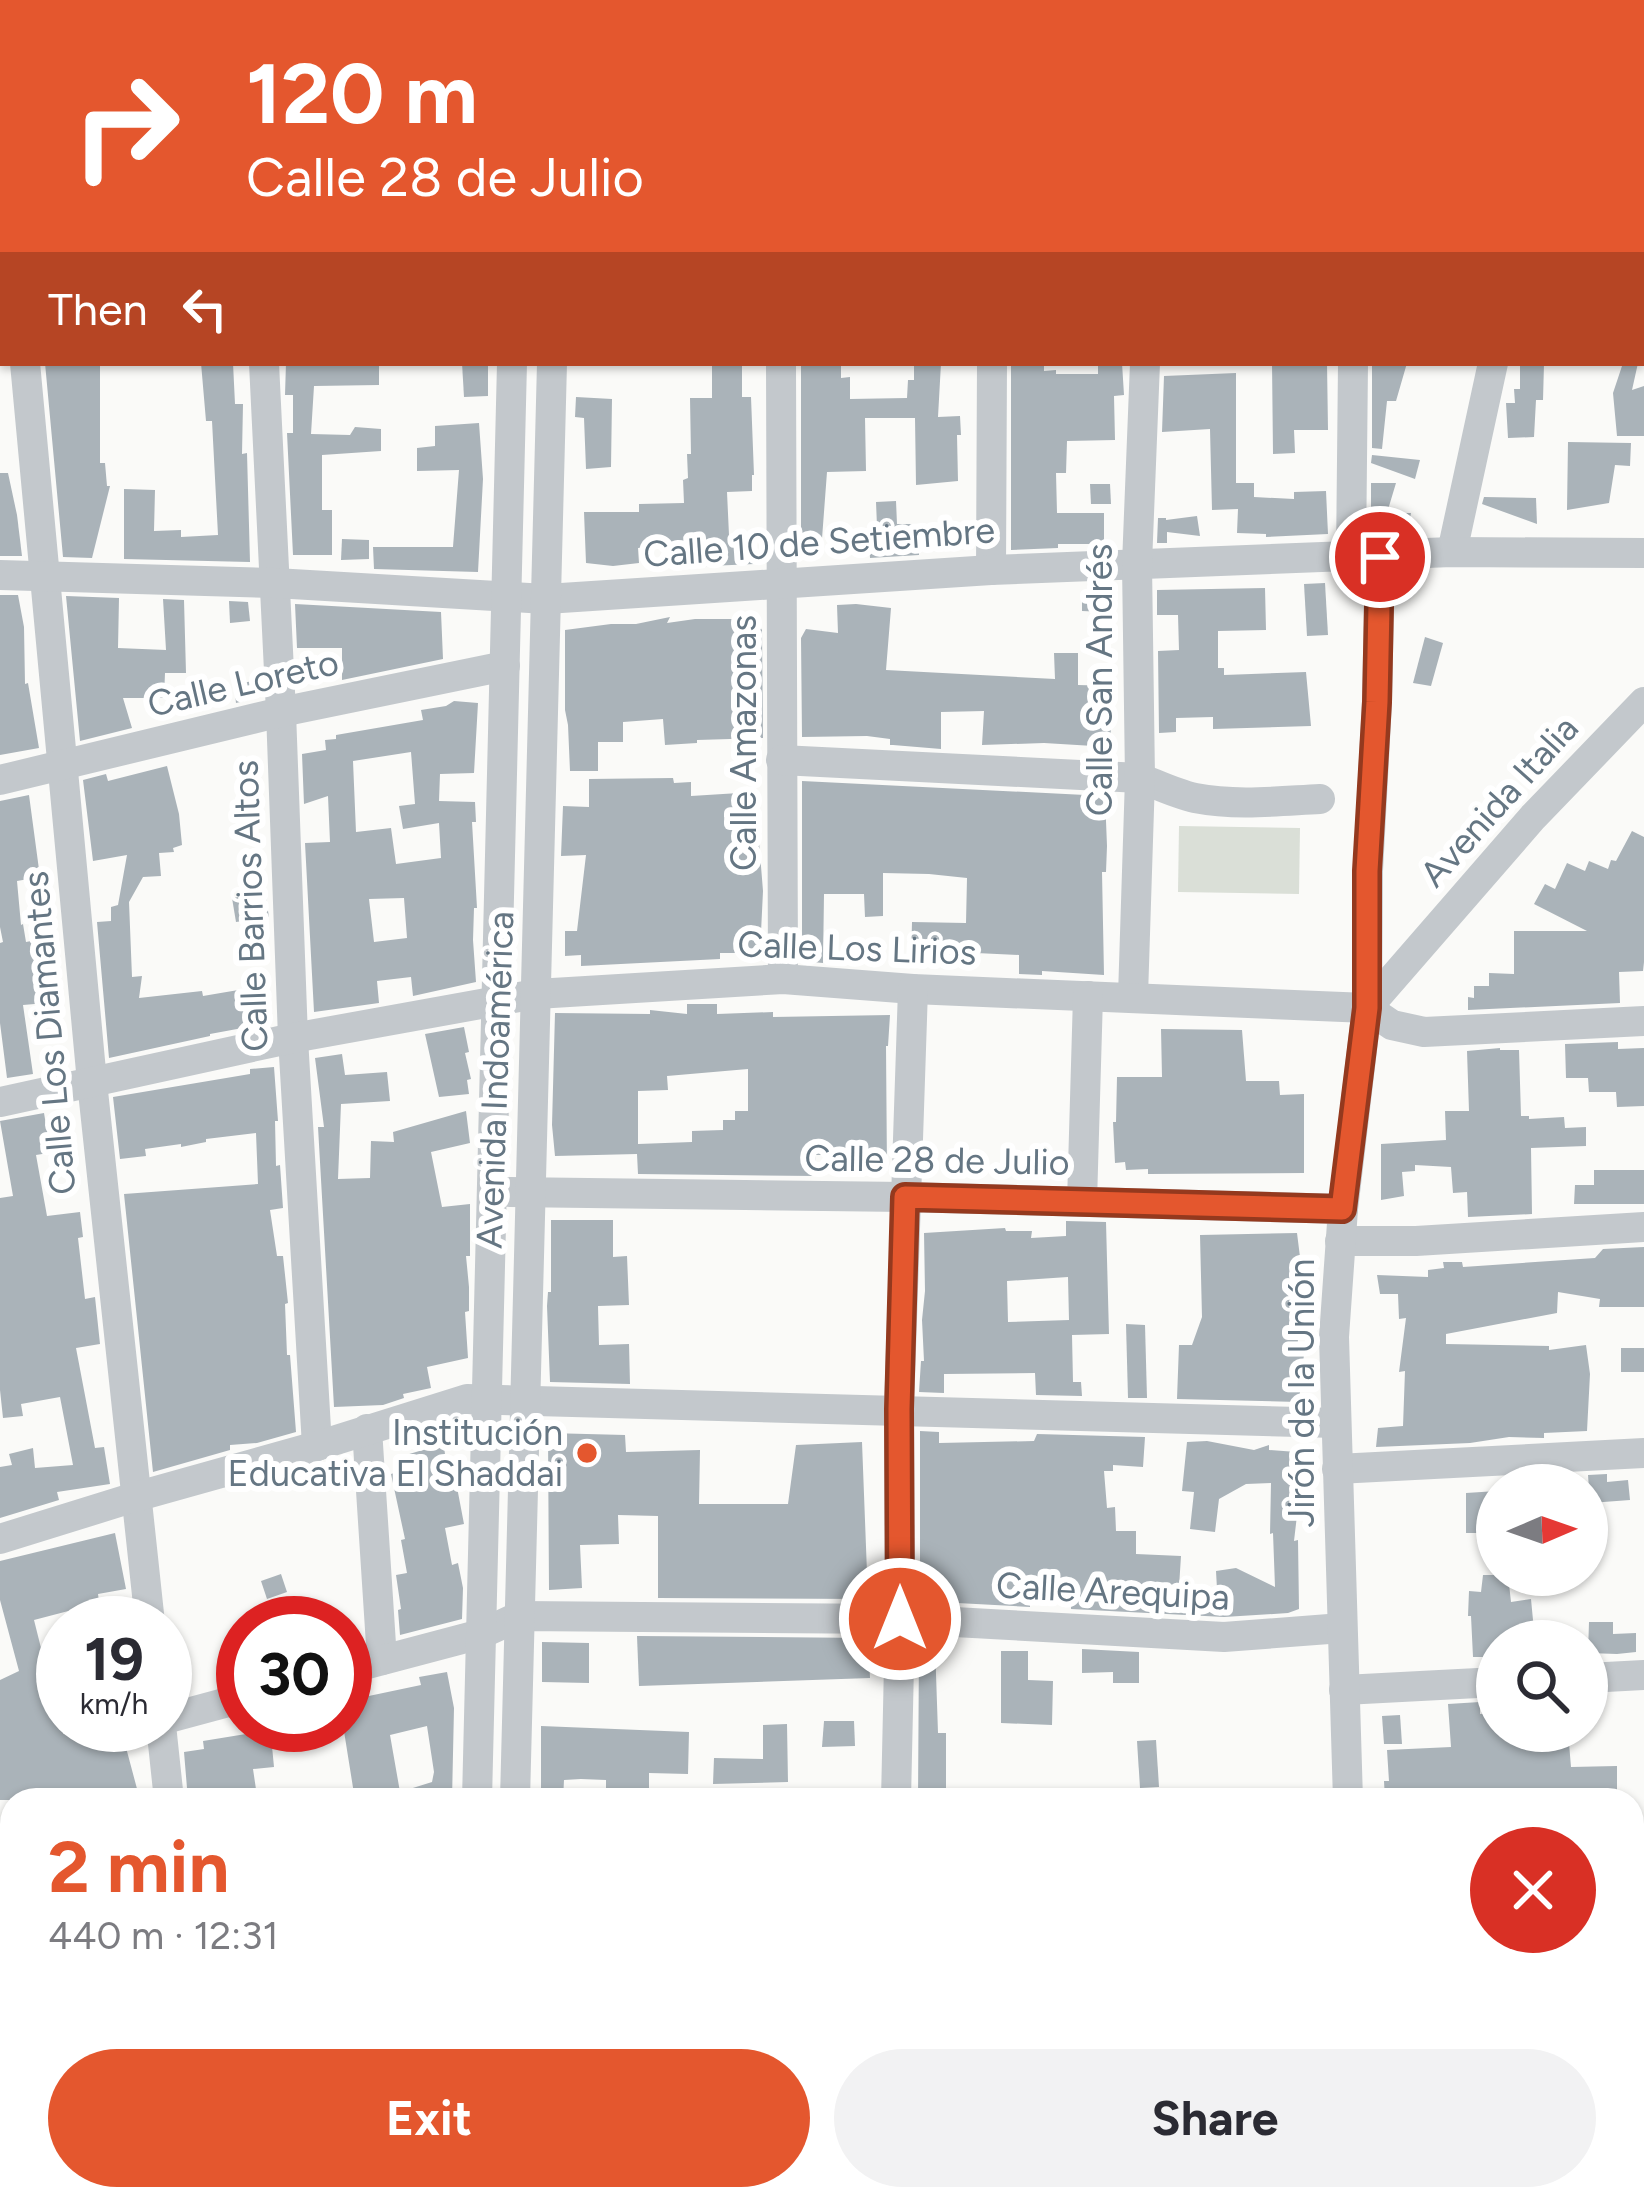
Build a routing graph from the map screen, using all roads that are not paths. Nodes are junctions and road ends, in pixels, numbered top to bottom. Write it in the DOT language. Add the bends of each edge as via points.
graph roads {
  1 [pos="25,366"];
  2 [pos="264,366"];
  3 [pos="512,366"];
  4 [pos="552,366"];
  5 [pos="782,366"];
  6 [pos="992,366"];
  7 [pos="1145,366"];
  8 [pos="1353,366"];
  9 [pos="1492,366"];
  10 [pos="1452,552"];
  11 [pos="1644,553"];
  12 [pos="1366,558"];
  13 [pos="1137,564"];
  14 [pos="991,570"];
  15 [pos="0,575"];
  16 [pos="45,577"];
  17 [pos="781,582"];
  18 [pos="275,583"];
  19 [pos="508,596"];
  20 [pos="546,599"];
  21 [pos="506,666"];
  22 [pos="1644,702"];
  23 [pos="281,712"];
  24 [pos="782,760"];
  25 [pos="64,766"];
  26 [pos="1140,778"];
  27 [pos="0,780"];
  28 [pos="1320,799"];
  29 [pos="783,979"];
  30 [pos="913,988"];
  31 [pos="536,994"];
  32 [pos="1088,996"];
  33 [pos="1132,996"];
  34 [pos="497,1002"];
  35 [pos="1367,1008"];
  36 [pos="1644,1021"];
  37 [pos="293,1038"];
  38 [pos="92,1082"];
  39 [pos="0,1102"];
  40 [pos="492,1192"];
  41 [pos="531,1192"];
  42 [pos="905,1197"];
  43 [pos="1082,1202"];
  44 [pos="1342,1209"];
  45 [pos="1644,1227"];
  46 [pos="1340,1240"];
  47 [pos="487,1398"];
  48 [pos="525,1400"];
  49 [pos="899,1409"];
  50 [pos="1336,1423"];
  51 [pos="367,1429"];
  52 [pos="317,1446"];
  53 [pos="1644,1453"];
  54 [pos="1337,1469"];
  55 [pos="136,1497"];
  56 [pos="0,1539"];
  57 [pos="147,1596"];
  58 [pos="520,1616"];
  59 [pos="900,1619"];
  60 [pos="1342,1628"];
  61 [pos="481,1634"];
  62 [pos="382,1660"];
  63 [pos="372,1663"];
  64 [pos="1644,1675"];
  65 [pos="1608,1677"];
  66 [pos="1476,1683"];
  67 [pos="1344,1690"];
  68 [pos="165,1752"];
  69 [pos="168,1788"];
  70 [pos="477,1788"];
  71 [pos="515,1788"];
  72 [pos="896,1788"];
  73 [pos="1348,1788"];
  1 -- 16 [label="street, Calle Los Diamantes"];
  2 -- 18 [label="street, Calle Barrios Altos"];
  3 -- 19 [label="street, Avenida Indoamérica"];
  4 -- 20 [label="street, Avenida Indoamérica"];
  5 -- 17 [label="street, Calle Amazonas"];
  6 -- 14 [label="street"];
  7 -- 13 [label="street, Calle San Andrés"];
  8 -- 12 [label="street, Jirón de la Unión"];
  9 -- 10 [label="street"];
  10 -- 11 [label="street, Calle 10 de Setiembre"];
  10 -- 12 [label="street, Calle 10 de Setiembre"];
  12 -- 13 [label="street, Calle 10 de Setiembre"];
  12 -- 35 [label="street, Jirón de la Unión" via="1377,702"];
  13 -- 14 [label="street, Calle 10 de Setiembre"];
  13 -- 26 [label="street, Calle San Andrés"];
  14 -- 17 [label="street, Calle 10 de Setiembre"];
  15 -- 16 [label="street, Calle 10 de Setiembre"];
  16 -- 18 [label="street, Calle 10 de Setiembre"];
  16 -- 25 [label="street, Calle Los Diamantes"];
  17 -- 20 [label="street, Calle 10 de Setiembre"];
  17 -- 24 [label="street, Calle Amazonas"];
  18 -- 19 [label="street, Calle 10 de Setiembre"];
  18 -- 23 [label="street, Calle Barrios Altos"];
  19 -- 20 [label="street, Calle 10 de Setiembre"];
  19 -- 21 [label="street, Avenida Indoamérica"];
  20 -- 31 [label="street, Avenida Indoamérica"];
  21 -- 23 [label="street, Calle Loreto"];
  21 -- 34 [label="street, Avenida Indoamérica"];
  22 -- 35 [label="street, Avenida Italia"];
  23 -- 25 [label="street, Calle Loreto"];
  23 -- 37 [label="street, Calle Barrios Altos"];
  24 -- 26 [label="street"];
  24 -- 29 [label="street, Calle Amazonas"];
  25 -- 27 [label="street, Calle Loreto"];
  25 -- 38 [label="street, Calle Los Diamantes"];
  26 -- 28 [label="street" via="1220,802"];
  26 -- 33 [label="street, Calle San Andrés"];
  29 -- 30 [label="street, Calle Los Lirios"];
  29 -- 31 [label="street, Calle Los Lirios"];
  30 -- 32 [label="street, Calle Los Lirios"];
  30 -- 42 [label="street"];
  31 -- 34 [label="street, Calle Los Lirios"];
  31 -- 41 [label="street, Avenida Indoamérica"];
  32 -- 33 [label="street, Calle Los Lirios"];
  32 -- 43 [label="street"];
  33 -- 35 [label="street, Calle Los Lirios"];
  34 -- 37 [label="street, Calle Los Lirios"];
  34 -- 40 [label="street, Avenida Indoamérica"];
  35 -- 36 [label="street, Calle Los Lirios" via="1424,1032"];
  35 -- 44 [label="street, Jirón de la Unión"];
  37 -- 38 [label="street, Calle Los Lirios"];
  37 -- 52 [label="street, Calle Barrios Altos"];
  38 -- 39 [label="street, Calle Los Lirios"];
  38 -- 55 [label="street, Calle Los Diamantes"];
  40 -- 41 [label="street, Calle 28 de Julio"];
  40 -- 47 [label="street, Avenida Indoamérica"];
  41 -- 42 [label="street, Calle 28 de Julio"];
  41 -- 48 [label="street, Avenida Indoamérica"];
  42 -- 43 [label="street, Calle 28 de Julio"];
  42 -- 49 [label="street"];
  43 -- 44 [label="street, Calle 28 de Julio"];
  44 -- 46 [label="street, Jirón de la Unión"];
  45 -- 46 [label="street"];
  46 -- 50 [label="street, Jirón de la Unión"];
  47 -- 48 [label="street"];
  47 -- 51 [label="street"];
  47 -- 61 [label="street, Avenida Indoamérica"];
  48 -- 49 [label="street"];
  48 -- 58 [label="street, Avenida Indoamérica"];
  49 -- 50 [label="street"];
  49 -- 59 [label="street"];
  50 -- 54 [label="street, Jirón de la Unión"];
  51 -- 52 [label="street"];
  51 -- 62 [label="street"];
  52 -- 55 [label="street"];
  53 -- 54 [label="street"];
  54 -- 60 [label="street, Jirón de la Unión"];
  55 -- 56 [label="street"];
  55 -- 57 [label="street, Calle Los Diamantes"];
  58 -- 59 [label="street, Calle Arequipa"];
  58 -- 61 [label="street"];
  58 -- 71 [label="street, Avenida Indoamérica"];
  59 -- 60 [label="street, Calle Arequipa" via="1224,1637"];
  59 -- 72 [label="street"];
  60 -- 67 [label="street, Jirón de la Unión"];
  61 -- 62 [label="street"];
  61 -- 70 [label="street, Avenida Indoamérica"];
  62 -- 63 [label="street"];
  64 -- 65 [label="street"];
  66 -- 67 [label="street"];
  67 -- 73 [label="street, Jirón de la Unión"];
  68 -- 69 [label="street"];
}
